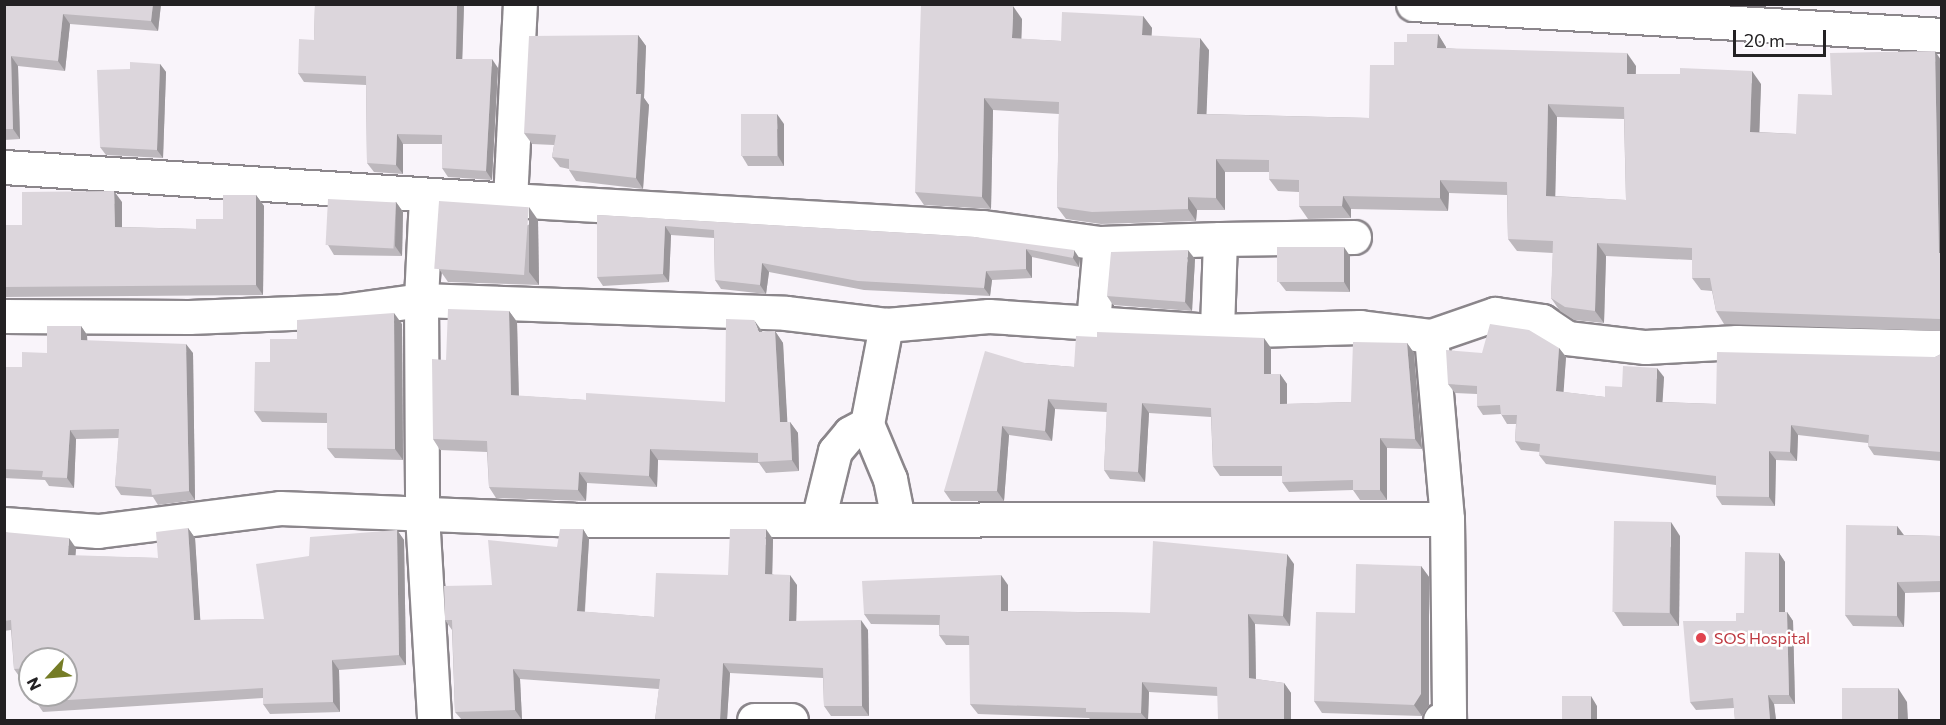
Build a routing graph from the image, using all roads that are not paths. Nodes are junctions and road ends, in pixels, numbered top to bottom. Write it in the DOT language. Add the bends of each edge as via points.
graph roads {
  1 [pos="520,4"];
  2 [pos="1413,4"];
  3 [pos="1941,35"];
  4 [pos="4,167"];
  5 [pos="426,197"];
  6 [pos="510,200"];
  7 [pos="1354,237"];
  8 [pos="1220,239"];
  9 [pos="1100,243"];
  10 [pos="421,300"];
  11 [pos="4,316"];
  12 [pos="1094,322"];
  13 [pos="886,325"];
  14 [pos="1217,331"];
  15 [pos="1431,336"];
  16 [pos="1941,347"];
  17 [pos="867,424"];
  18 [pos="422,515"];
  19 [pos="898,519"];
  20 [pos="1447,519"];
  21 [pos="818,520"];
  22 [pos="4,524"];
  23 [pos="434,720"];
  24 [pos="754,720"];
  25 [pos="791,720"];
  26 [pos="1440,720"];
  1 -- 6 [label="street"];
  2 -- 3 [label="street"];
  4 -- 5 [label="street"];
  5 -- 6 [label="street"];
  5 -- 10 [label="street"];
  6 -- 9 [label="street" via="983,227"];
  7 -- 8 [label="street"];
  8 -- 9 [label="street"];
  8 -- 14 [label="street"];
  9 -- 12 [label="street"];
  10 -- 11 [label="street" via="342,311 189,317"];
  10 -- 13 [label="street" via="786,313"];
  10 -- 18 [label="street"];
  12 -- 13 [label="street" via="989,316"];
  12 -- 14 [label="street"];
  13 -- 17 [label="street"];
  14 -- 15 [label="street" via="1360,327"];
  15 -- 16 [label="street" via="1495,315 1542,321 1567,338 1645,347 1737,342"];
  15 -- 20 [label="street"];
  17 -- 19 [label="street" via="890,479"];
  17 -- 21 [label="street" via="849,433 835,451"];
  18 -- 21 [label="street"];
  18 -- 22 [label="street" via="280,508 99,531"];
  18 -- 23 [label="street"];
  19 -- 20 [label="street"];
  19 -- 21 [label="street"];
  20 -- 26 [label="street" via="1449,720"];
  24 -- 25 [label="street"];
}
